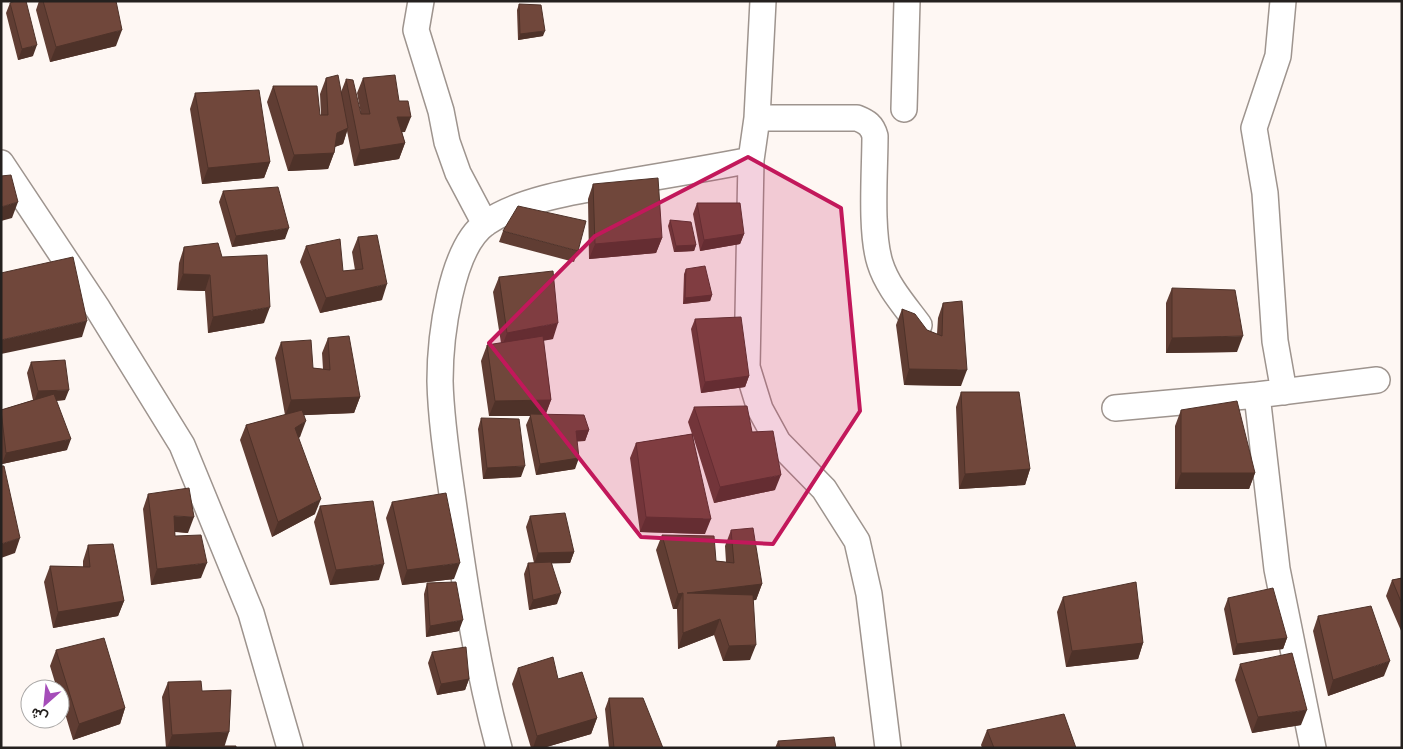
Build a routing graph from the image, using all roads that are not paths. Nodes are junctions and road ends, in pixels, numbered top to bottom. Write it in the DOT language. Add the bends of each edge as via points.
graph roads {
  1 [pos="421,1"];
  2 [pos="763,1"];
  3 [pos="907,1"];
  4 [pos="1283,1"];
  5 [pos="904,110"];
  6 [pos="757,118"];
  7 [pos="751,160"];
  8 [pos="1,162"];
  9 [pos="485,224"];
  10 [pos="919,325"];
  11 [pos="1377,380"];
  12 [pos="1284,392"];
  13 [pos="1257,396"];
  14 [pos="1115,408"];
  15 [pos="290,748"];
  16 [pos="499,748"];
  17 [pos="888,748"];
  18 [pos="1313,748"];
  1 -- 9 [label="street" via="416,30 447,142 458,173"];
  2 -- 6 [label="street"];
  3 -- 5 [label="street"];
  4 -- 12 [label="street" via="1278,56 1254,128 1265,193 1275,341"];
  6 -- 7 [label="street"];
  6 -- 10 [label="street" via="858,118 873,129 876,136 875,242 880,264"];
  7 -- 9 [label="street" via="566,193 520,207"];
  7 -- 17 [label="street" via="747,367 760,409 778,442 824,489 857,541 870,594"];
  8 -- 15 [label="street" via="98,309 182,445 251,613"];
  9 -- 16 [label="street" via="467,246 448,297 440,380 458,534 483,688"];
  11 -- 12 [label="street"];
  12 -- 13 [label="street"];
  13 -- 14 [label="street"];
  13 -- 18 [label="street" via="1277,569"];
}
